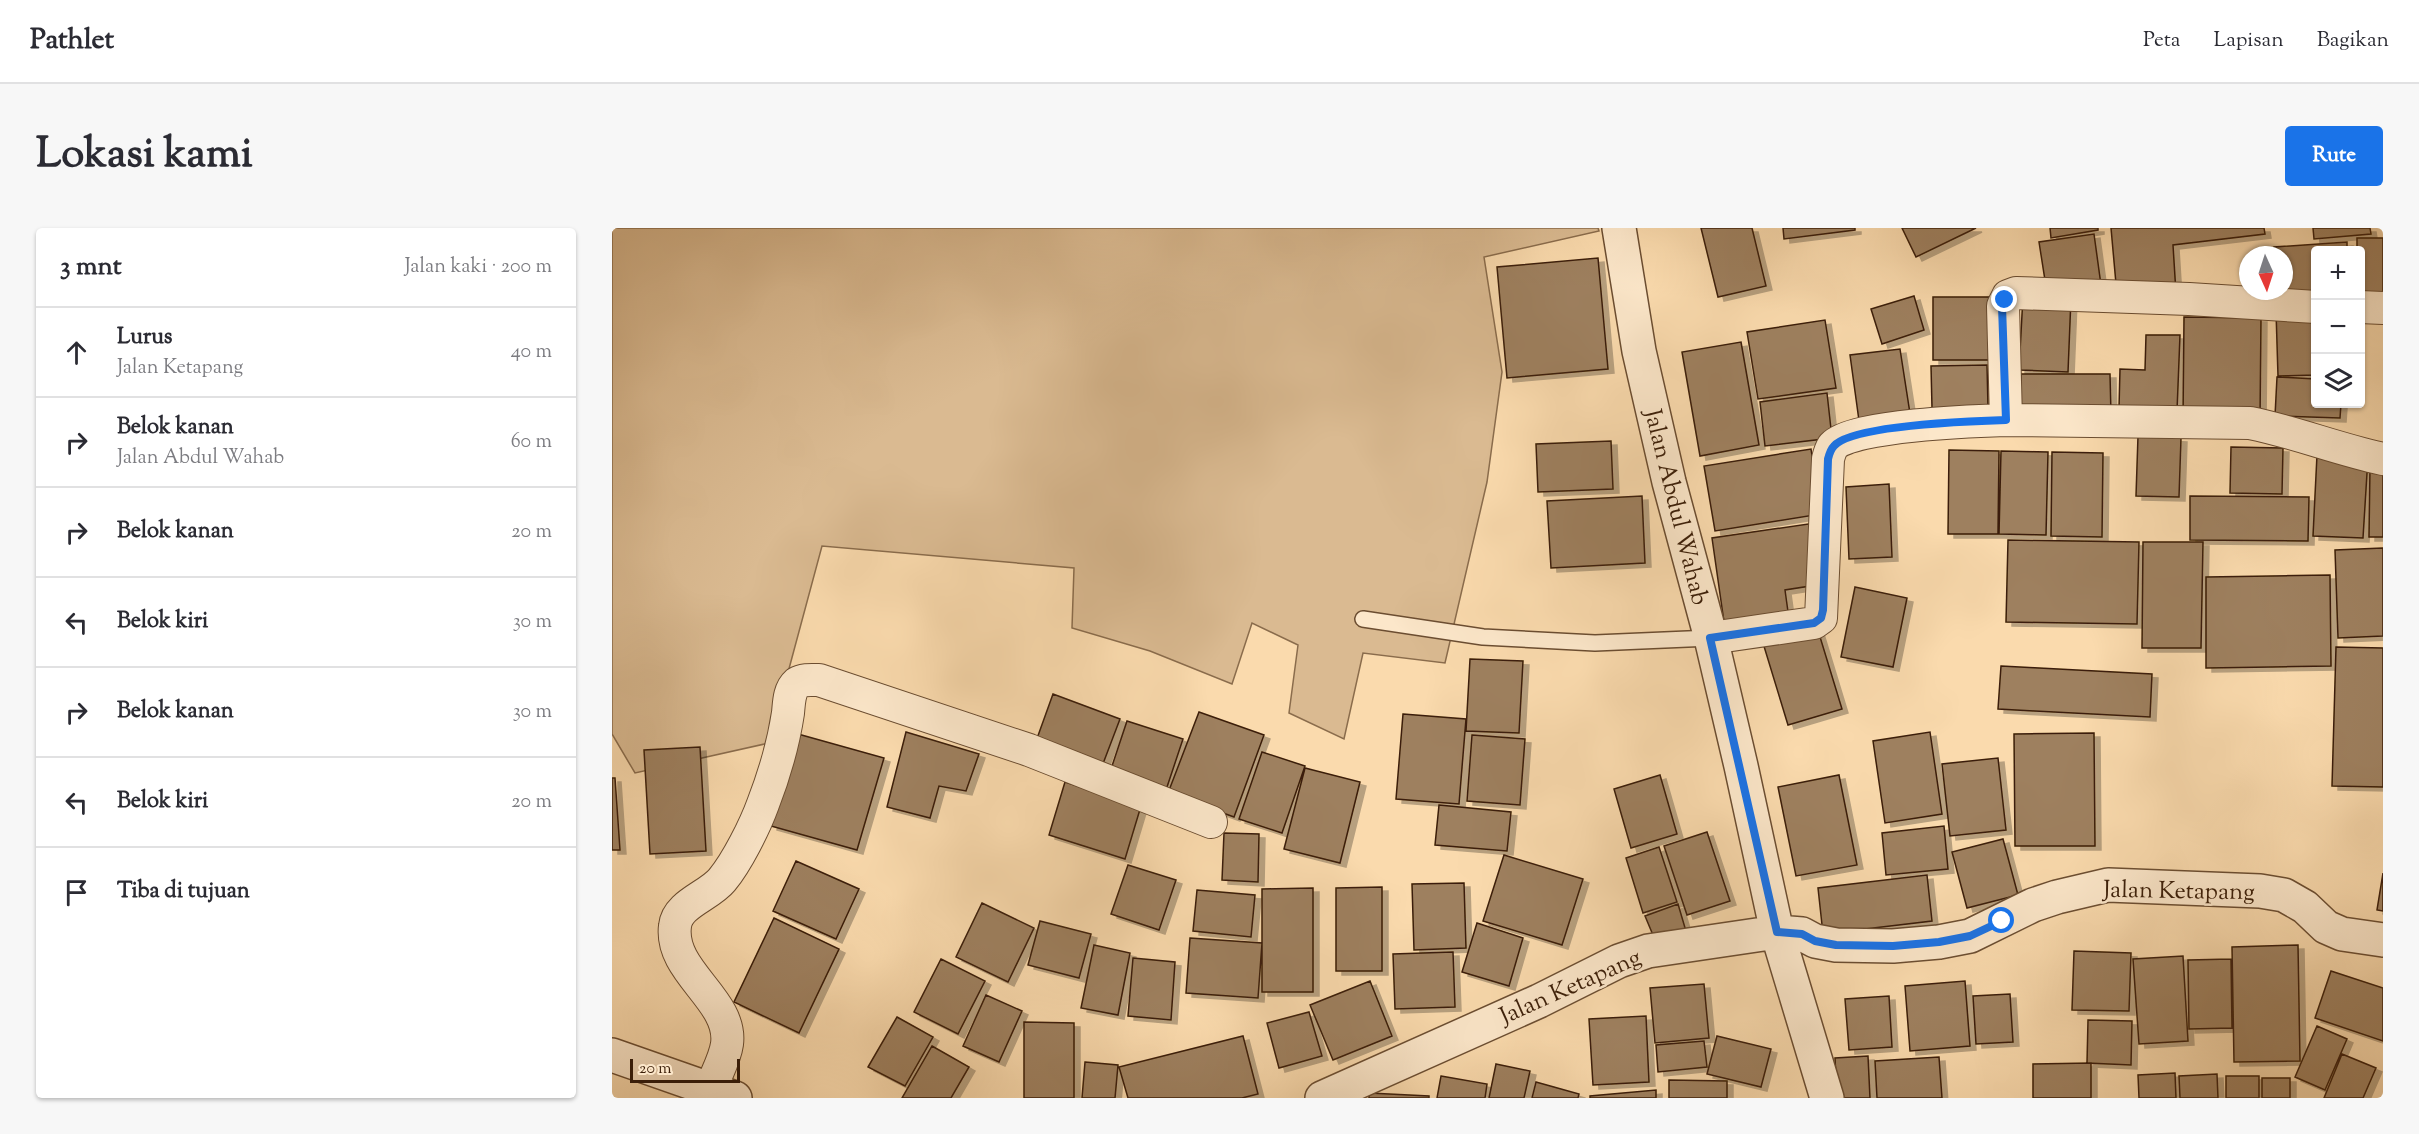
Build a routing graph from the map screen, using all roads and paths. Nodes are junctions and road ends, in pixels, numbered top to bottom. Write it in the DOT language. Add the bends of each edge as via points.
graph roads {
  1 [pos="1619,228"];
  2 [pos="2311,307"];
  3 [pos="2365,308"];
  4 [pos="2383,308"];
  5 [pos="2006,420"];
  6 [pos="2383,459"];
  7 [pos="1363,619"];
  8 [pos="1710,638"];
  9 [pos="1211,822"];
  10 [pos="1777,932"];
  11 [pos="2383,940"];
  12 [pos="612,1055"];
  13 [pos="722,1094"];
  14 [pos="1322,1098"];
  15 [pos="1827,1098"];
  1 -- 8 [label="street, Jalan Abdul Wahab" via="1639,351"];
  2 -- 5 [label="street" via="2016,293 2008,296 2002,306"];
  3 -- 4 [label="street"];
  5 -- 6 [label="street" via="2250,423"];
  5 -- 8 [label="street" via="1919,424 1850,437 1833,446 1828,459 1821,618 1814,623"];
  7 -- 8 [label="lane" via="1483,637 1595,643"];
  8 -- 10 [label="street, Jalan Abdul Wahab"];
  9 -- 13 [label="street" via="1029,750 819,680 798,682 791,692 784,743 757,821 722,881 678,915 675,926 681,958 720,1013 726,1028"];
  10 -- 11 [label="street, Jalan Ketapang" via="1802,934 1836,945 1939,942 1970,936 2033,905 2108,885 2284,895 2305,907 2326,927 2342,934"];
  10 -- 14 [label="street, Jalan Ketapang" via="1648,951"];
  10 -- 15 [label="street, Jalan Abdul Wahab"];
  12 -- 13 [label="street"];
}
